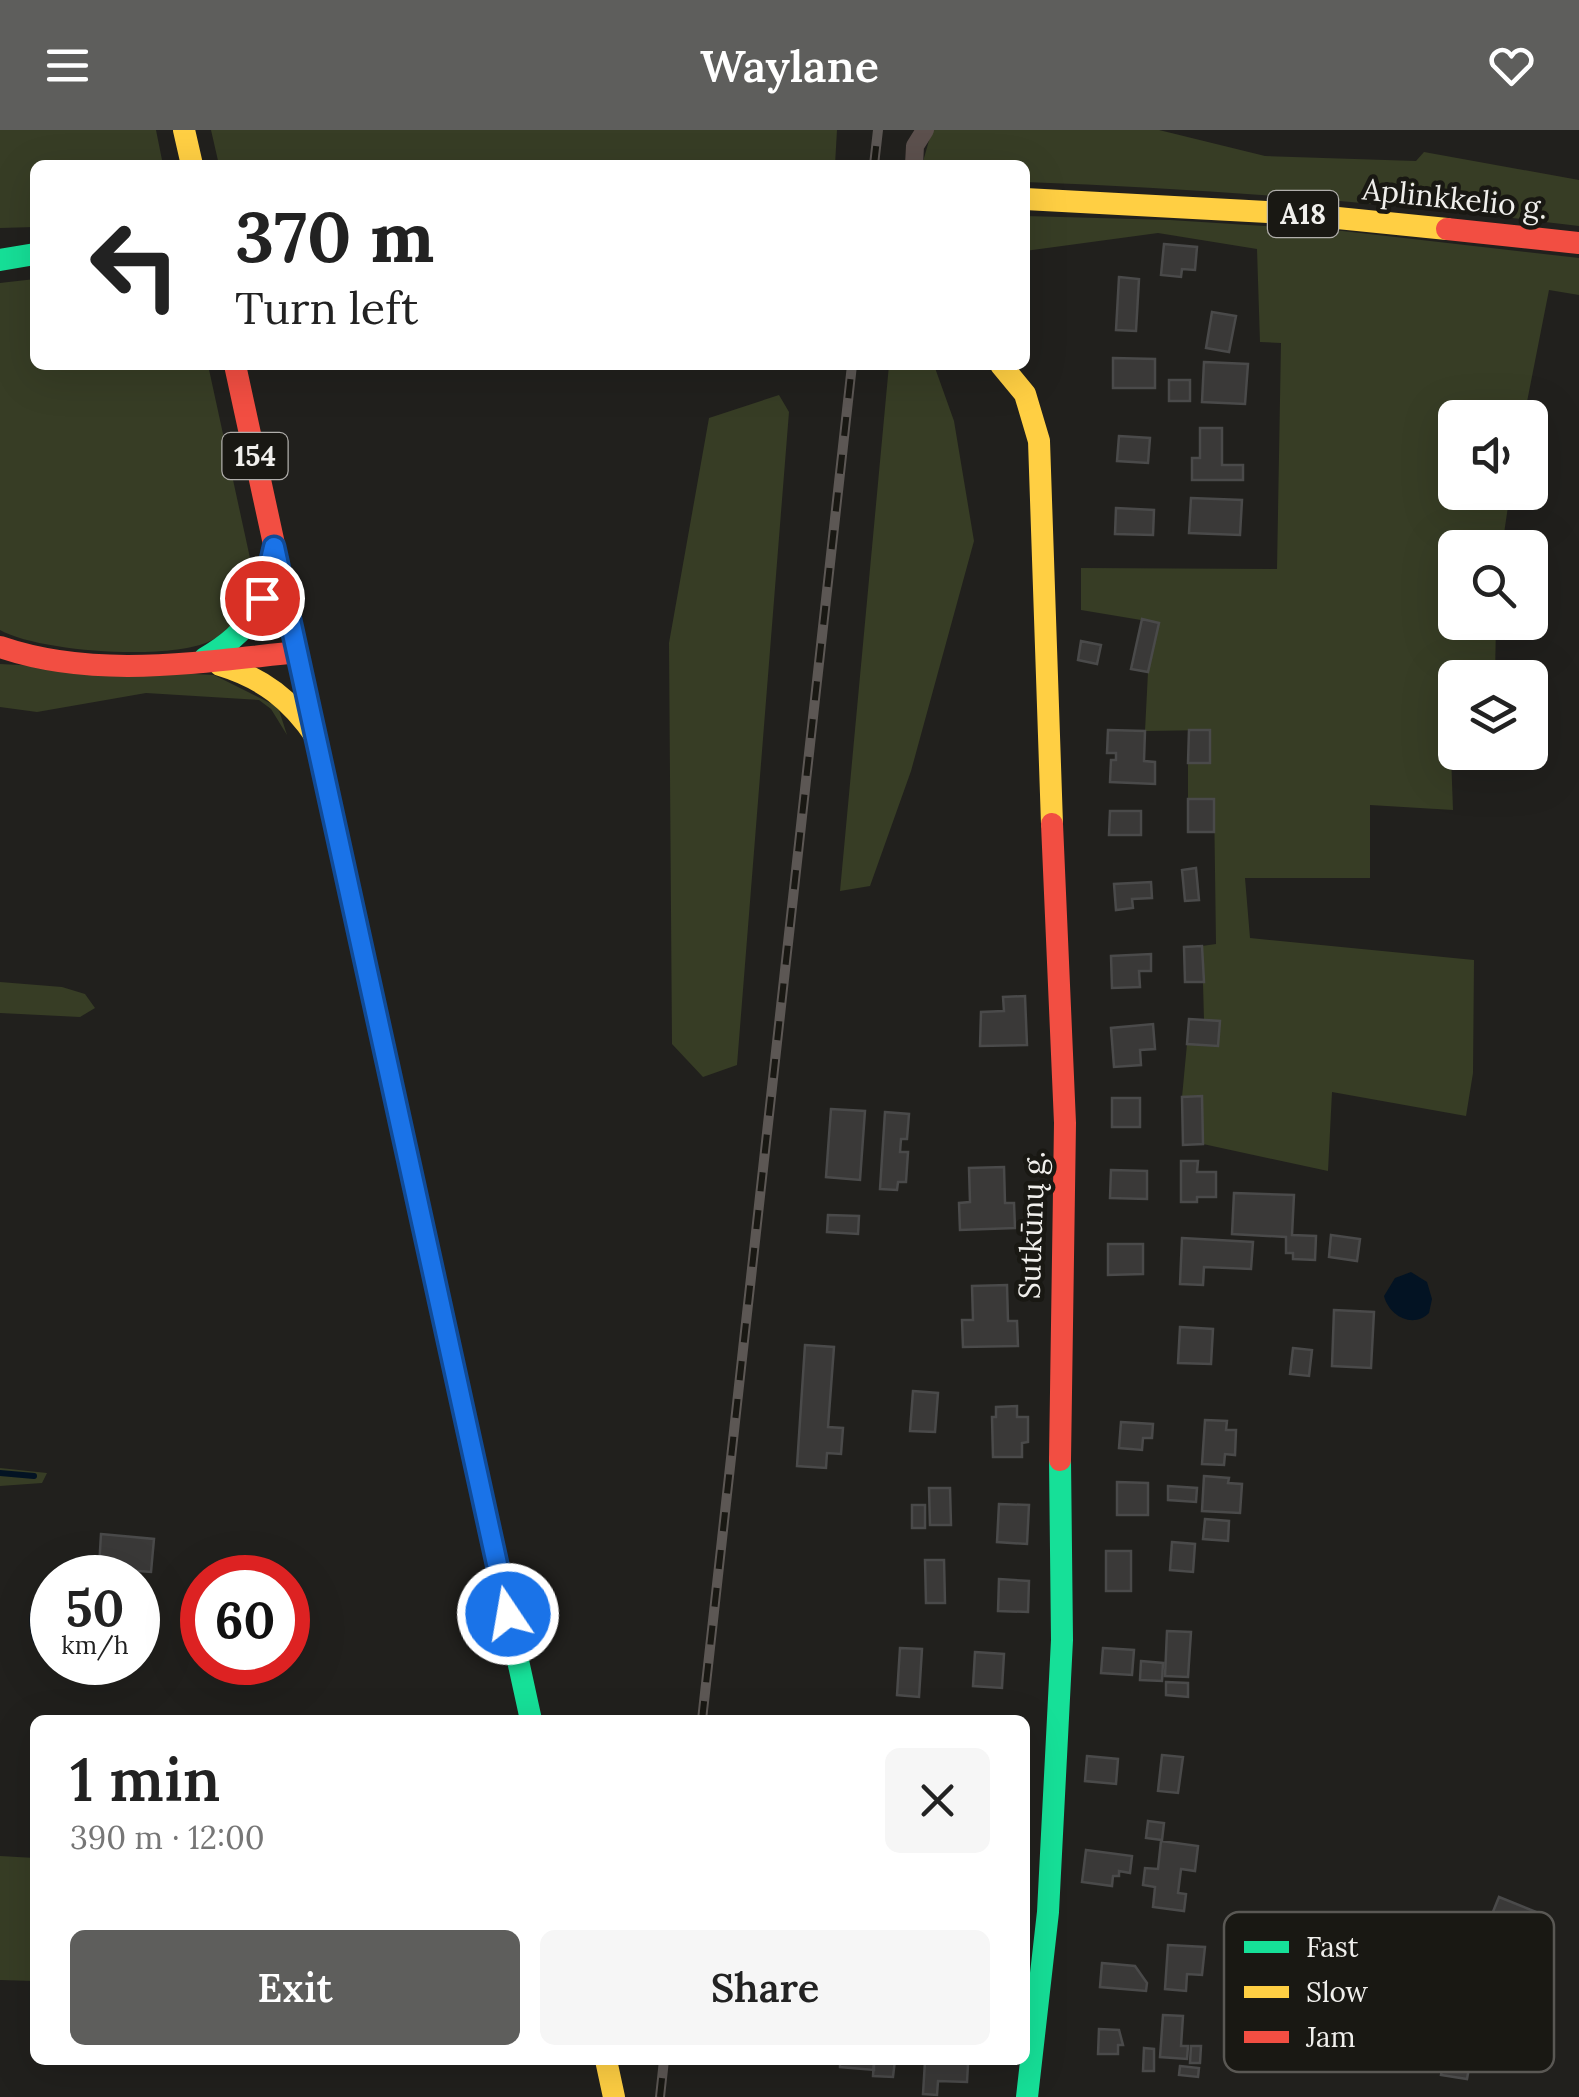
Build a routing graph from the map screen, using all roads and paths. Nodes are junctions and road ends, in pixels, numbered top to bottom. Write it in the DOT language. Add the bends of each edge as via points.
graph roads {
  1 [pos="184,130"];
  2 [pos="925,130"];
  3 [pos="191,160"];
  4 [pos="914,160"];
  5 [pos="1030,200"];
  6 [pos="0,242"];
  7 [pos="1579,243"];
  8 [pos="30,244"];
  9 [pos="30,255"];
  10 [pos="0,260"];
  11 [pos="236,370"];
  12 [pos="1006,370"];
  13 [pos="274,547"];
  14 [pos="0,647"];
  15 [pos="298,652"];
  16 [pos="201,660"];
  17 [pos="316,736"];
  18 [pos="530,1715"];
  19 [pos="607,2065"];
  20 [pos="614,2097"];
  21 [pos="1027,2097"];
  1 -- 3 [label="main road"];
  2 -- 4 [label="street"];
  5 -- 7 [label="main road, Aplinkkelio g. / A18" via="1288,213"];
  6 -- 8 [label="main road"];
  9 -- 10 [label="main road"];
  11 -- 13 [label="main road, 154"];
  12 -- 21 [label="main road, Sutkūnų g." via="1026,394 1039,441 1064,1088 1061,1675 1048,1912"];
  13 -- 15 [label="main road, 154"];
  13 -- 16 [label="main road" via="252,623 236,642"];
  14 -- 16 [label="main road" via="85,664"];
  15 -- 16 [label="main road"];
  15 -- 17 [label="main road, 154"];
  16 -- 17 [label="main road" via="263,680"];
  17 -- 18 [label="main road, 154"];
  19 -- 20 [label="main road"];
}
